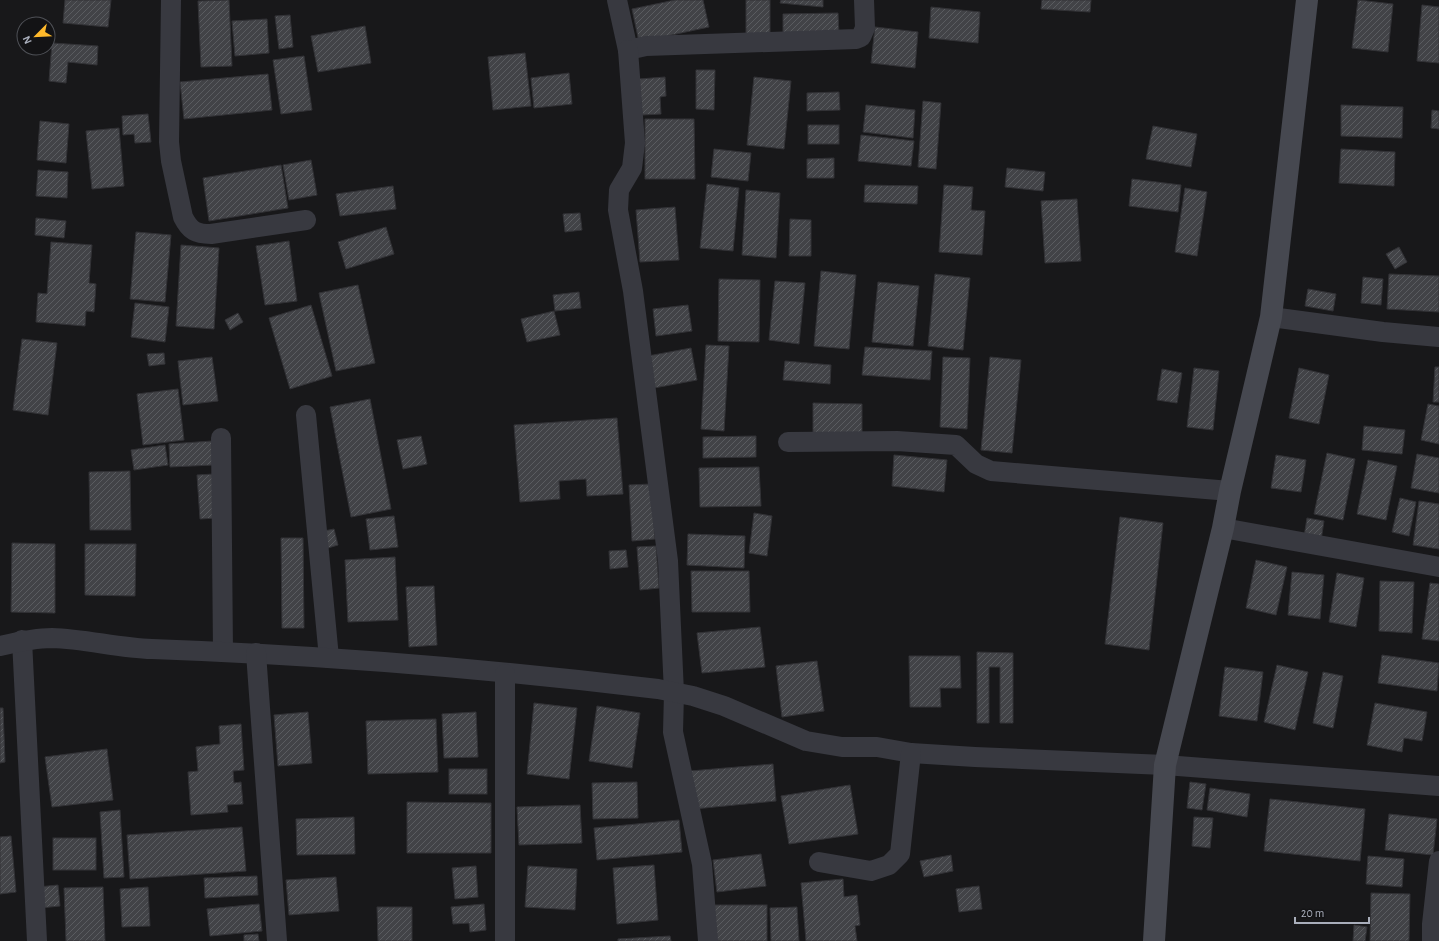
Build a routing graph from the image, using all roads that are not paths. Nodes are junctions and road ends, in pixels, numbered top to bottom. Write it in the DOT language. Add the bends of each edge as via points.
graph roads {
  1 [pos="171,0"];
  2 [pos="617,0"];
  3 [pos="864,0"];
  4 [pos="1307,0"];
  5 [pos="628,50"];
  6 [pos="306,220"];
  7 [pos="1271,317"];
  8 [pos="1439,337"];
  9 [pos="306,415"];
  10 [pos="221,438"];
  11 [pos="788,442"];
  12 [pos="1230,491"];
  13 [pos="1224,528"];
  14 [pos="1439,567"];
  15 [pos="22,640"];
  16 [pos="0,646"];
  17 [pos="223,652"];
  18 [pos="256,653"];
  19 [pos="329,658"];
  20 [pos="506,674"];
  21 [pos="674,693"];
  22 [pos="911,753"];
  23 [pos="1165,765"];
  24 [pos="1439,786"];
  25 [pos="1439,861"];
  26 [pos="820,862"];
  27 [pos="37,941"];
  28 [pos="277,941"];
  29 [pos="505,941"];
  30 [pos="708,941"];
  31 [pos="1154,941"];
  32 [pos="1432,941"];
  1 -- 6 [label="street" via="169,142 183,217 187,224 196,232 211,234"];
  2 -- 5 [label="street"];
  3 -- 5 [label="street" via="865,28 861,37 856,39 646,46"];
  4 -- 7 [label="street"];
  5 -- 21 [label="street" via="635,143 632,168 619,190 618,210 632,291 668,561"];
  7 -- 8 [label="street"];
  7 -- 12 [label="street"];
  9 -- 19 [label="street"];
  10 -- 17 [label="street"];
  11 -- 12 [label="street" via="897,441 956,445 976,464 991,471"];
  12 -- 13 [label="street"];
  13 -- 14 [label="street"];
  13 -- 23 [label="street"];
  15 -- 16 [label="street"];
  15 -- 17 [label="street" via="52,638 132,648"];
  15 -- 27 [label="street"];
  17 -- 18 [label="street"];
  18 -- 19 [label="street"];
  18 -- 28 [label="street"];
  19 -- 20 [label="street" via="410,663"];
  20 -- 21 [label="street" via="597,682"];
  20 -- 29 [label="street"];
  21 -- 22 [label="street" via="724,706 806,741 842,747 877,747"];
  21 -- 30 [label="street" via="673,732 702,864"];
  22 -- 23 [label="street"];
  22 -- 26 [label="street" via="900,854 889,865 871,871"];
  23 -- 24 [label="street"];
  23 -- 31 [label="street"];
  25 -- 32 [label="street"];
}
